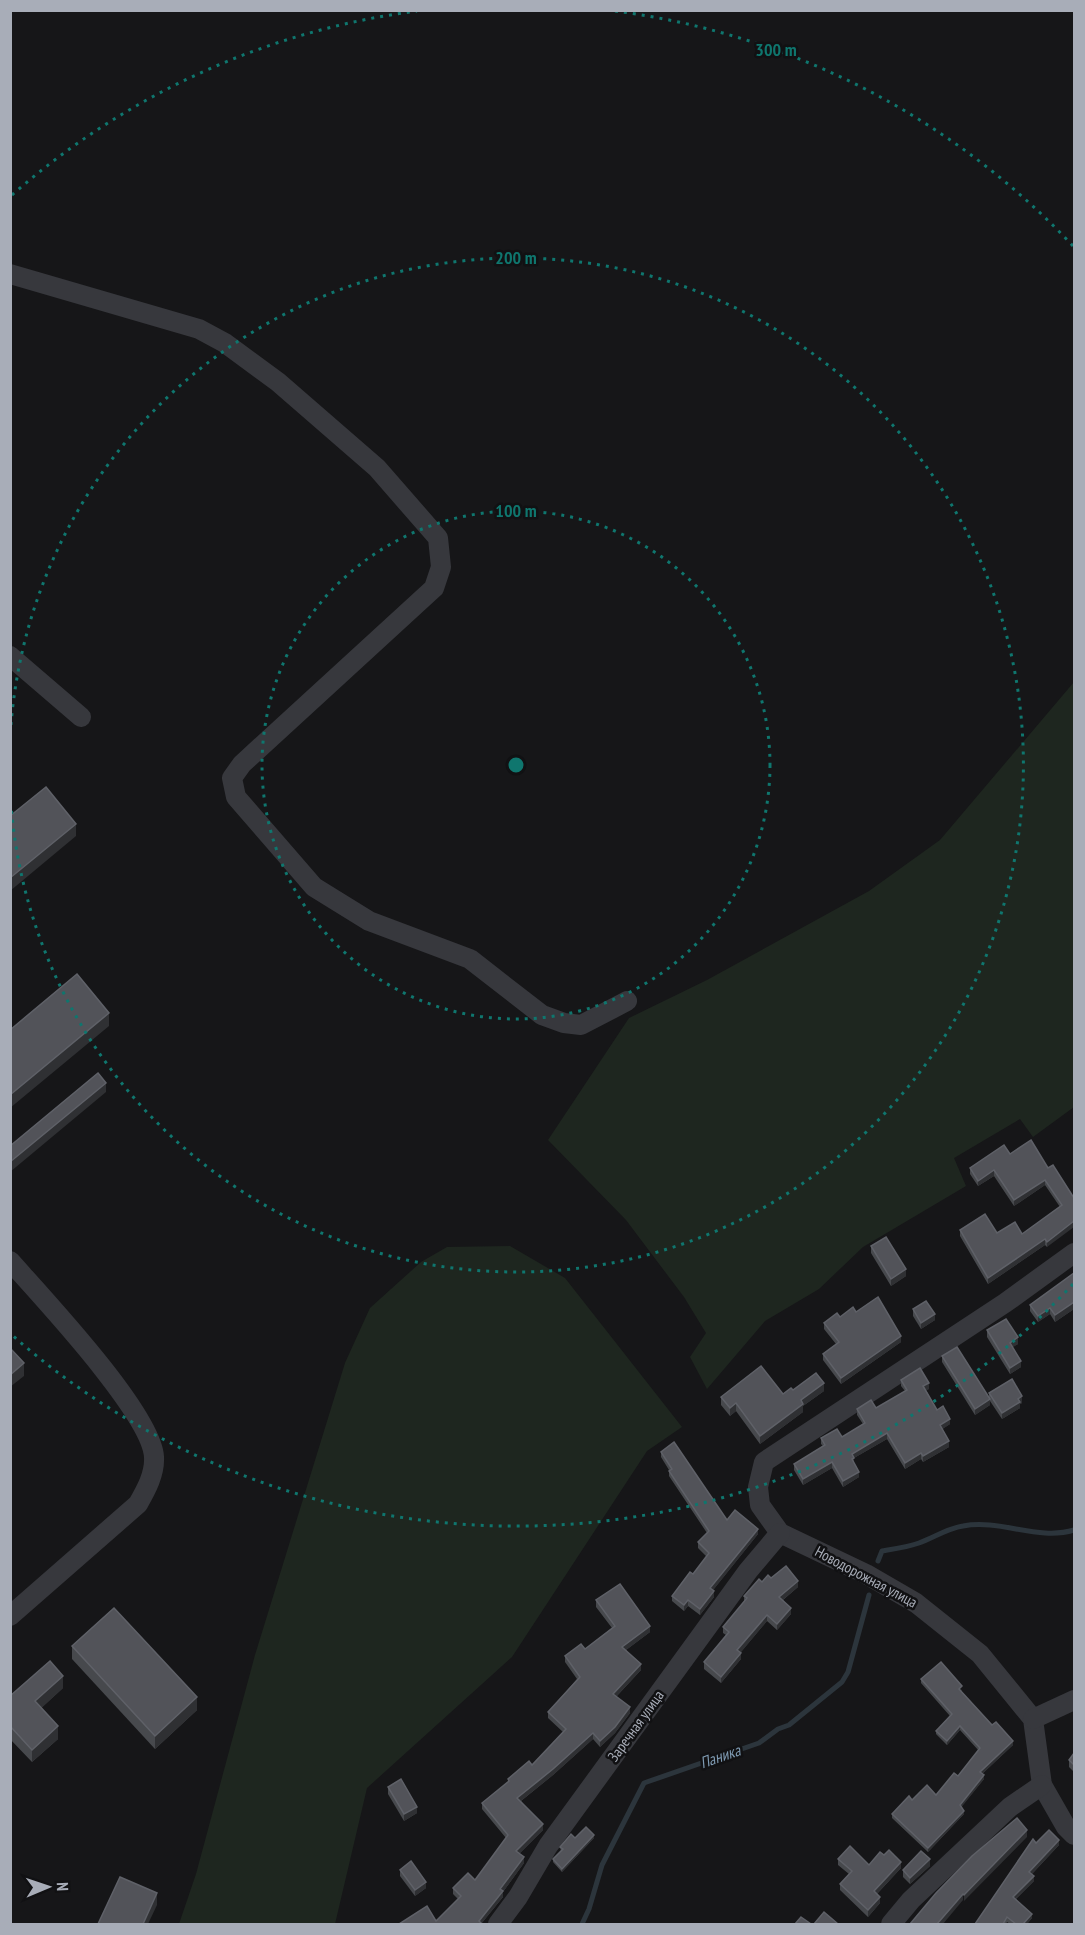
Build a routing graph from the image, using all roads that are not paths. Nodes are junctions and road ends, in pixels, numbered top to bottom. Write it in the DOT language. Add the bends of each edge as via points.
graph roads {
  1 [pos="10,274"];
  2 [pos="10,656"];
  3 [pos="81,717"];
  4 [pos="627,1001"];
  5 [pos="1074,1253"];
  6 [pos="10,1261"];
  7 [pos="780,1533"];
  8 [pos="10,1616"];
  9 [pos="1074,1700"];
  10 [pos="1033,1719"];
  11 [pos="1042,1785"];
  12 [pos="1074,1835"];
  13 [pos="498,1924"];
  14 [pos="891,1924"];
  1 -- 4 [label="street" via="199,329 225,343 278,382 377,468 438,538 441,567 434,588 242,764 232,778 236,797 314,887 369,921 470,959 542,1015 581,1024"];
  2 -- 3 [label="street"];
  5 -- 7 [label="street" via="764,1462 758,1487 760,1505"];
  6 -- 8 [label="street" via="138,1416 149,1435 154,1457 151,1480 138,1504"];
  7 -- 10 [label="street, Новодорожная улица" via="916,1603 980,1654"];
  7 -- 13 [label="street, Заречная улица" via="748,1571 548,1845"];
  9 -- 10 [label="street"];
  10 -- 11 [label="street"];
  11 -- 12 [label="street"];
  11 -- 14 [label="street" via="1010,1807 911,1900"];
}
